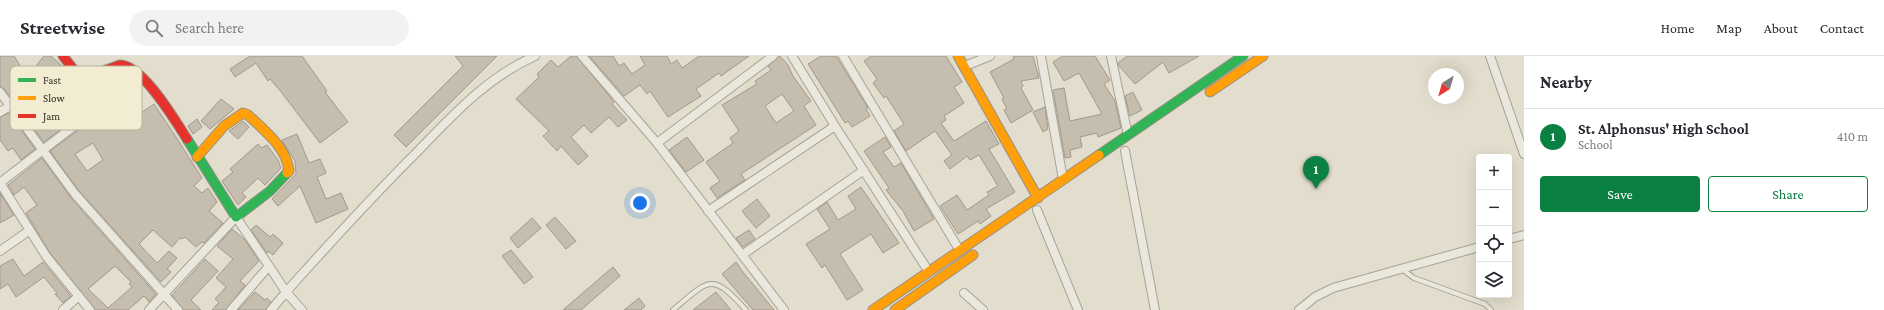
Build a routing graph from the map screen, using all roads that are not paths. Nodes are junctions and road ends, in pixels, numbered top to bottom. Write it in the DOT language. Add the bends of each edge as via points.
graph roads {
  1 [pos="63,56"];
  2 [pos="535,56"];
  3 [pos="582,56"];
  4 [pos="773,56"];
  5 [pos="792,56"];
  6 [pos="843,56"];
  7 [pos="958,56"];
  8 [pos="990,56"];
  9 [pos="1041,56"];
  10 [pos="1110,56"];
  11 [pos="1243,56"];
  12 [pos="1263,56"];
  13 [pos="1490,56"];
  14 [pos="71,66"];
  15 [pos="117,66"];
  16 [pos="128,66"];
  17 [pos="965,66"];
  18 [pos="142,77"];
  19 [pos="0,92"];
  20 [pos="1204,97"];
  21 [pos="10,106"];
  22 [pos="0,112"];
  23 [pos="835,126"];
  24 [pos="28,130"];
  25 [pos="69,130"];
  26 [pos="1128,135"];
  27 [pos="656,143"];
  28 [pos="43,151"];
  29 [pos="1125,151"];
  30 [pos="1524,154"];
  31 [pos="197,157"];
  32 [pos="864,170"];
  33 [pos="1064,179"];
  34 [pos="1,182"];
  35 [pos="1037,207"];
  36 [pos="708,211"];
  37 [pos="236,217"];
  38 [pos="30,230"];
  39 [pos="1524,235"];
  40 [pos="1512,238"];
  41 [pos="1476,248"];
  42 [pos="0,251"];
  43 [pos="960,251"];
  44 [pos="979,251"];
  45 [pos="742,255"];
  46 [pos="269,266"];
  47 [pos="1400,268"];
  48 [pos="929,272"];
  49 [pos="286,292"];
  50 [pos="964,293"];
  51 [pos="164,295"];
  52 [pos="79,296"];
  53 [pos="63,310"];
  54 [pos="90,310"];
  55 [pos="149,310"];
  56 [pos="178,310"];
  57 [pos="231,310"];
  58 [pos="271,310"];
  59 [pos="301,310"];
  60 [pos="673,310"];
  61 [pos="746,310"];
  62 [pos="784,310"];
  63 [pos="873,310"];
  64 [pos="895,310"];
  65 [pos="982,310"];
  66 [pos="1078,310"];
  67 [pos="1155,310"];
  68 [pos="1299,310"];
  69 [pos="1491,310"];
  1 -- 14 [label="main road"];
  2 -- 49 [label="street" via="488,83 448,120 360,210"];
  3 -- 27 [label="street"];
  4 -- 27 [label="street"];
  5 -- 23 [label="street"];
  6 -- 43 [label="street"];
  7 -- 17 [label="main road"];
  8 -- 17 [label="street"];
  9 -- 33 [label="street"];
  10 -- 26 [label="street"];
  11 -- 26 [label="main road"];
  12 -- 20 [label="main road"];
  13 -- 30 [label="street"];
  15 -- 16 [label="main road"];
  17 -- 35 [label="main road"];
  18 -- 31 [label="main road" via="167,108"];
  19 -- 21 [label="street"];
  21 -- 22 [label="street"];
  23 -- 32 [label="street"];
  23 -- 36 [label="street"];
  24 -- 28 [label="street"];
  25 -- 28 [label="street"];
  26 -- 33 [label="main road"];
  27 -- 36 [label="street"];
  28 -- 34 [label="street"];
  28 -- 51 [label="street" via="76,194"];
  29 -- 67 [label="street"];
  31 -- 37 [label="main road"];
  31 -- 37 [label="main road" via="236,115 243,113 248,115 279,148 288,162 289,171 270,191"];
  32 -- 45 [label="street"];
  32 -- 48 [label="street"];
  33 -- 35 [label="main road"];
  34 -- 38 [label="street"];
  35 -- 43 [label="main road"];
  35 -- 66 [label="street"];
  36 -- 45 [label="street"];
  37 -- 46 [label="street"];
  37 -- 51 [label="street"];
  38 -- 42 [label="street"];
  38 -- 52 [label="street" via="46,256"];
  39 -- 40 [label="street"];
  41 -- 47 [label="street"];
  43 -- 48 [label="main road"];
  44 -- 64 [label="main road"];
  45 -- 62 [label="street"];
  46 -- 49 [label="street"];
  46 -- 57 [label="street"];
  47 -- 68 [label="street" via="1333,288"];
  47 -- 69 [label="lane" via="1414,278 1485,304"];
  48 -- 63 [label="main road"];
  49 -- 58 [label="street"];
  49 -- 59 [label="street"];
  50 -- 65 [label="street"];
  51 -- 55 [label="street"];
  51 -- 56 [label="street"];
  52 -- 53 [label="street"];
  52 -- 54 [label="street"];
  60 -- 61 [label="lane" via="703,285 711,283 732,294"];
}
